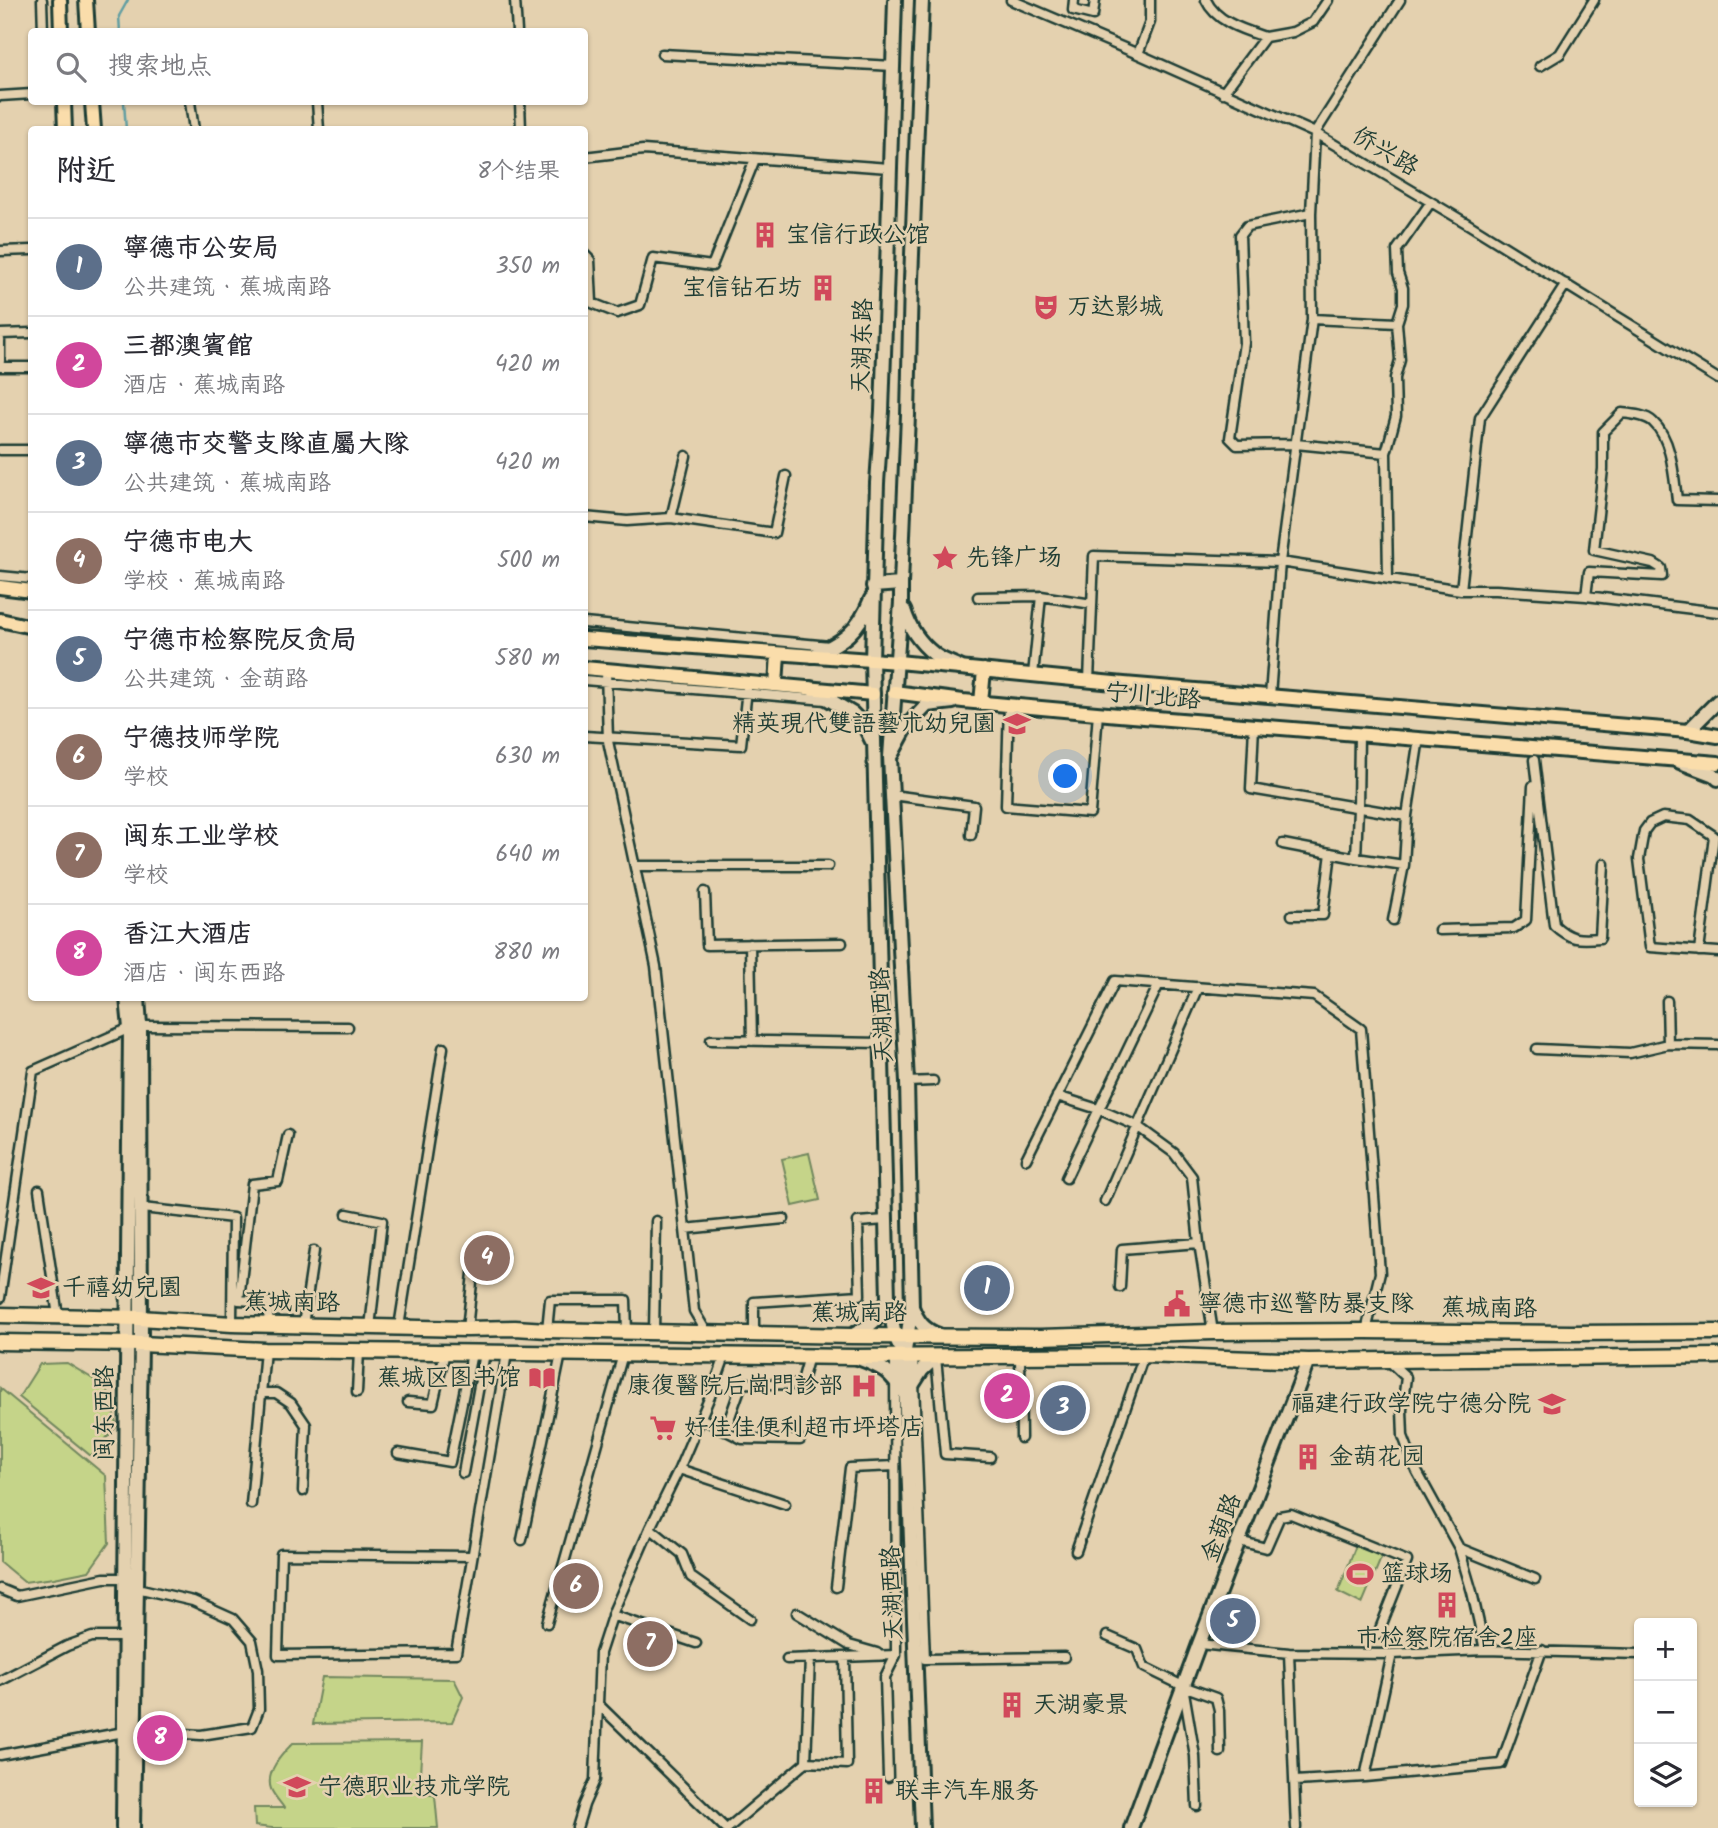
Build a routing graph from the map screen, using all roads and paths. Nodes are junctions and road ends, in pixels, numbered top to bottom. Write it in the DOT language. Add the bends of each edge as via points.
graph roads {
  1 [pos="42,0"];
  2 [pos="60,0"];
  3 [pos="86,0"];
  4 [pos="515,0"];
  5 [pos="895,0"];
  6 [pos="922,0"];
  7 [pos="1011,0"];
  8 [pos="1074,0"];
  9 [pos="1095,0"];
  10 [pos="1150,0"];
  11 [pos="1206,0"];
  12 [pos="1328,0"];
  13 [pos="1400,0"];
  14 [pos="1594,0"];
  15 [pos="43,28"];
  16 [pos="61,28"];
  17 [pos="88,28"];
  18 [pos="517,28"];
  19 [pos="1265,37"];
  20 [pos="662,54"];
  21 [pos="1138,54"];
  22 [pos="894,66"];
  23 [pos="1540,66"];
  24 [pos="1223,93"];
  25 [pos="28,94"];
  26 [pos="0,96"];
  27 [pos="64,105"];
  28 [pos="92,105"];
  29 [pos="190,105"];
  30 [pos="317,105"];
  31 [pos="520,105"];
  32 [pos="65,126"];
  33 [pos="94,126"];
  34 [pos="193,126"];
  35 [pos="319,126"];
  36 [pos="521,126"];
  37 [pos="1315,133"];
  38 [pos="588,157"];
  39 [pos="755,159"];
  40 [pos="889,168"];
  41 [pos="1431,202"];
  42 [pos="1311,213"];
  43 [pos="28,250"];
  44 [pos="0,251"];
  45 [pos="588,258"];
  46 [pos="1566,285"];
  47 [pos="1312,319"];
  48 [pos="1397,323"];
  49 [pos="28,333"];
  50 [pos="0,334"];
  51 [pos="0,340"];
  52 [pos="0,361"];
  53 [pos="0,367"];
  54 [pos="28,367"];
  55 [pos="1718,379"];
  56 [pos="1296,444"];
  57 [pos="0,450"];
  58 [pos="28,450"];
  59 [pos="1386,453"];
  60 [pos="686,456"];
  61 [pos="786,476"];
  62 [pos="1718,501"];
  63 [pos="588,517"];
  64 [pos="671,518"];
  65 [pos="1280,562"];
  66 [pos="0,576"];
  67 [pos="1388,578"];
  68 [pos="28,579"];
  69 [pos="901,583"];
  70 [pos="0,587"];
  71 [pos="873,589"];
  72 [pos="28,590"];
  73 [pos="1461,590"];
  74 [pos="1041,596"];
  75 [pos="1586,596"];
  76 [pos="978,597"];
  77 [pos="901,602"];
  78 [pos="1092,604"];
  79 [pos="1718,612"];
  80 [pos="0,620"];
  81 [pos="588,623"];
  82 [pos="28,626"];
  83 [pos="588,639"];
  84 [pos="833,646"];
  85 [pos="778,654"];
  86 [pos="813,656"];
  87 [pos="872,660"];
  88 [pos="898,662"];
  89 [pos="964,668"];
  90 [pos="588,669"];
  91 [pos="984,670"];
  92 [pos="1034,675"];
  93 [pos="606,676"];
  94 [pos="588,679"];
  95 [pos="1089,681"];
  96 [pos="776,685"];
  97 [pos="747,688"];
  98 [pos="810,688"];
  99 [pos="894,692"];
  100 [pos="873,694"];
  101 [pos="1270,696"];
  102 [pos="832,700"];
  103 [pos="963,701"];
  104 [pos="1718,701"];
  105 [pos="981,703"];
  106 [pos="1009,705"];
  107 [pos="1098,713"];
  108 [pos="1254,726"];
  109 [pos="1688,732"];
  110 [pos="1359,734"];
  111 [pos="588,736"];
  112 [pos="1718,736"];
  113 [pos="608,738"];
  114 [pos="1419,738"];
  115 [pos="874,744"];
  116 [pos="1534,754"];
  117 [pos="890,757"];
  118 [pos="1676,760"];
  119 [pos="1718,763"];
  120 [pos="874,773"];
  121 [pos="891,774"];
  122 [pos="1718,779"];
  123 [pos="892,795"];
  124 [pos="1358,808"];
  125 [pos="1407,816"];
  126 [pos="971,835"];
  127 [pos="1283,844"];
  128 [pos="1331,853"];
  129 [pos="1356,858"];
  130 [pos="1604,863"];
  131 [pos="1404,865"];
  132 [pos="635,866"];
  133 [pos="828,866"];
  134 [pos="1713,875"];
  135 [pos="705,892"];
  136 [pos="1292,915"];
  137 [pos="1393,920"];
  138 [pos="1439,930"];
  139 [pos="842,943"];
  140 [pos="750,944"];
  141 [pos="1699,951"];
  142 [pos="1718,952"];
  143 [pos="1159,984"];
  144 [pos="1198,987"];
  145 [pos="128,1001"];
  146 [pos="138,1001"];
  147 [pos="1667,1001"];
  148 [pos="135,1027"];
  149 [pos="348,1027"];
  150 [pos="711,1040"];
  151 [pos="752,1041"];
  152 [pos="881,1043"];
  153 [pos="1668,1044"];
  154 [pos="1718,1045"];
  155 [pos="443,1048"];
  156 [pos="1537,1049"];
  157 [pos="933,1081"];
  158 [pos="907,1082"];
  159 [pos="1057,1096"];
  160 [pos="1098,1109"];
  161 [pos="1137,1126"];
  162 [pos="288,1135"];
  163 [pos="1026,1158"];
  164 [pos="1066,1178"];
  165 [pos="39,1190"];
  166 [pos="1105,1201"];
  167 [pos="142,1208"];
  168 [pos="347,1214"];
  169 [pos="784,1219"];
  170 [pos="886,1220"];
  171 [pos="656,1221"];
  172 [pos="685,1229"];
  173 [pos="1199,1242"];
  174 [pos="314,1251"];
  175 [pos="503,1253"];
  176 [pos="1119,1287"];
  177 [pos="0,1298"];
  178 [pos="888,1299"];
  179 [pos="912,1307"];
  180 [pos="0,1315"];
  181 [pos="58,1316"];
  182 [pos="134,1318"];
  183 [pos="232,1324"];
  184 [pos="268,1325"];
  185 [pos="303,1325"];
  186 [pos="370,1327"];
  187 [pos="400,1327"];
  188 [pos="467,1329"];
  189 [pos="547,1330"];
  190 [pos="1366,1331"];
  191 [pos="628,1332"];
  192 [pos="654,1332"];
  193 [pos="1213,1332"];
  194 [pos="1718,1332"];
  195 [pos="707,1333"];
  196 [pos="754,1334"];
  197 [pos="851,1336"];
  198 [pos="901,1336"];
  199 [pos="950,1337"];
  200 [pos="0,1342"];
  201 [pos="134,1344"];
  202 [pos="265,1350"];
  203 [pos="359,1351"];
  204 [pos="445,1352"];
  205 [pos="479,1353"];
  206 [pos="506,1353"];
  207 [pos="561,1354"];
  208 [pos="623,1354"];
  209 [pos="1144,1355"];
  210 [pos="725,1356"];
  211 [pos="809,1356"];
  212 [pos="1020,1356"];
  213 [pos="1718,1356"];
  214 [pos="855,1357"];
  215 [pos="904,1357"];
  216 [pos="936,1357"];
  217 [pos="1387,1359"];
  218 [pos="1308,1360"];
  219 [pos="896,1381"];
  220 [pos="914,1381"];
  221 [pos="357,1392"];
  222 [pos="261,1393"];
  223 [pos="906,1395"];
  224 [pos="408,1402"];
  225 [pos="701,1418"];
  226 [pos="725,1430"];
  227 [pos="1021,1438"];
  228 [pos="800,1440"];
  229 [pos="398,1453"];
  230 [pos="990,1457"];
  231 [pos="895,1466"];
  232 [pos="679,1469"];
  233 [pos="463,1473"];
  234 [pos="303,1491"];
  235 [pos="251,1504"];
  236 [pos="785,1504"];
  237 [pos="650,1528"];
  238 [pos="522,1540"];
  239 [pos="1239,1541"];
  240 [pos="1459,1548"];
  241 [pos="1076,1551"];
  242 [pos="472,1556"];
  243 [pos="126,1578"];
  244 [pos="1535,1579"];
  245 [pos="836,1587"];
  246 [pos="137,1588"];
  247 [pos="0,1589"];
  248 [pos="796,1613"];
  249 [pos="612,1615"];
  250 [pos="750,1619"];
  251 [pos="547,1623"];
  252 [pos="1378,1634"];
  253 [pos="1107,1636"];
  254 [pos="125,1637"];
  255 [pos="696,1643"];
  256 [pos="1199,1644"];
  257 [pos="1485,1650"];
  258 [pos="1542,1650"];
  259 [pos="1289,1653"];
  260 [pos="1392,1654"];
  261 [pos="1634,1654"];
  262 [pos="891,1655"];
  263 [pos="845,1657"];
  264 [pos="1064,1657"];
  265 [pos="810,1658"];
  266 [pos="787,1659"];
  267 [pos="0,1681"];
  268 [pos="1184,1686"];
  269 [pos="599,1705"];
  270 [pos="129,1731"];
  271 [pos="1220,1752"];
  272 [pos="0,1755"];
  273 [pos="806,1762"];
  274 [pos="888,1777"];
  275 [pos="1365,1777"];
  276 [pos="1295,1781"];
  277 [pos="1197,1806"];
  278 [pos="123,1828"];
  279 [pos="133,1828"];
  280 [pos="577,1828"];
  281 [pos="726,1828"];
  282 [pos="922,1828"];
  283 [pos="1131,1828"];
  284 [pos="1296,1828"];
  1 -- 15 [label="street"];
  2 -- 16 [label="main road"];
  3 -- 17 [label="main road"];
  4 -- 18 [label="street"];
  5 -- 22 [label="main road, 天湖东路"];
  6 -- 69 [label="main road, 天湖东路"];
  7 -- 21 [label="street, 侨兴路"];
  8 -- 9 [label="street" via="1073,10 1093,15"];
  10 -- 21 [label="street" via="1150,22"];
  11 -- 19 [label="street" via="1217,16"];
  12 -- 19 [label="street" via="1313,22 1293,32"];
  13 -- 37 [label="street"];
  14 -- 23 [label="street" via="1560,54"];
  19 -- 24 [label="street"];
  20 -- 22 [label="street"];
  21 -- 24 [label="street, 侨兴路"];
  22 -- 40 [label="main road, 天湖东路"];
  24 -- 37 [label="street, 侨兴路"];
  25 -- 26 [label="street"];
  27 -- 32 [label="main road"];
  28 -- 33 [label="main road"];
  29 -- 34 [label="street"];
  30 -- 35 [label="street"];
  31 -- 36 [label="street"];
  37 -- 41 [label="street, 侨兴路"];
  37 -- 42 [label="street"];
  38 -- 39 [label="street" via="643,150"];
  39 -- 40 [label="street"];
  39 -- 45 [label="street" via="712,266 653,258 640,305 617,313 592,303"];
  40 -- 71 [label="main road, 天湖东路"];
  41 -- 46 [label="street, 侨兴路"];
  41 -- 48 [label="street" via="1397,250 1403,304"];
  42 -- 47 [label="street"];
  42 -- 56 [label="street" via="1247,226 1240,235 1244,343 1230,438 1237,445"];
  43 -- 44 [label="street"];
  46 -- 55 [label="street, 侨兴路"];
  46 -- 73 [label="street" via="1480,418"];
  47 -- 48 [label="street"];
  47 -- 56 [label="street"];
  48 -- 59 [label="street" via="1396,416"];
  49 -- 50 [label="street"];
  51 -- 52 [label="street"];
  53 -- 54 [label="street"];
  56 -- 59 [label="street"];
  56 -- 65 [label="street"];
  57 -- 58 [label="street"];
  59 -- 67 [label="street"];
  60 -- 64 [label="street"];
  61 -- 64 [label="street" via="775,533"];
  62 -- 75 [label="street" via="1677,500 1671,454 1661,433 1653,421 1622,412 1603,432 1594,551 1653,563 1661,568 1662,576 1589,572"];
  63 -- 64 [label="street"];
  65 -- 67 [label="street"];
  65 -- 78 [label="street" via="1094,556"];
  65 -- 101 [label="street"];
  66 -- 68 [label="street"];
  67 -- 73 [label="street"];
  69 -- 71 [label="main road"];
  69 -- 77 [label="main road, 天湖东路"];
  70 -- 72 [label="main road"];
  71 -- 84 [label="main road" via="853,632"];
  71 -- 87 [label="main road, 天湖东路"];
  73 -- 75 [label="street"];
  74 -- 76 [label="street"];
  74 -- 78 [label="street"];
  74 -- 92 [label="street"];
  75 -- 79 [label="street"];
  77 -- 88 [label="main road, 天湖东路"];
  77 -- 89 [label="main road" via="917,637 934,654"];
  78 -- 95 [label="street"];
  80 -- 82 [label="main road"];
  81 -- 84 [label="street"];
  83 -- 85 [label="main road, 宁川北路"];
  84 -- 86 [label="main road"];
  85 -- 86 [label="main road, 宁川北路"];
  85 -- 96 [label="main road"];
  86 -- 87 [label="main road, 宁川北路"];
  87 -- 88 [label="main road, 宁川北路"];
  87 -- 100 [label="main road, 天湖东路"];
  88 -- 89 [label="main road, 宁川北路"];
  88 -- 99 [label="main road, 天湖东路"];
  89 -- 91 [label="main road, 宁川北路"];
  90 -- 93 [label="main road, 宁川北路"];
  91 -- 92 [label="main road, 宁川北路"];
  91 -- 105 [label="main road"];
  92 -- 95 [label="main road, 宁川北路"];
  93 -- 94 [label="street"];
  93 -- 97 [label="main road, 宁川北路"];
  93 -- 113 [label="street"];
  95 -- 101 [label="main road, 宁川北路"];
  96 -- 97 [label="main road, 宁川北路"];
  96 -- 98 [label="main road, 宁川北路"];
  97 -- 102 [label="street"];
  97 -- 113 [label="street" via="741,745"];
  98 -- 100 [label="main road, 宁川北路"];
  98 -- 102 [label="main road"];
  99 -- 100 [label="main road, 宁川北路"];
  99 -- 103 [label="main road, 宁川北路"];
  99 -- 117 [label="main road, 天湖西路"];
  100 -- 115 [label="main road, 天湖西路"];
  101 -- 109 [label="main road, 宁川北路"];
  102 -- 115 [label="main road" via="864,725"];
  103 -- 105 [label="main road, 宁川北路"];
  103 -- 117 [label="main road" via="927,705 906,726"];
  104 -- 109 [label="main road"];
  105 -- 106 [label="main road, 宁川北路"];
  106 -- 107 [label="main road, 宁川北路"];
  106 -- 107 [label="street" via="1006,806 1090,813"];
  107 -- 108 [label="main road, 宁川北路"];
  108 -- 110 [label="main road, 宁川北路"];
  108 -- 124 [label="street" via="1251,789"];
  109 -- 112 [label="main road, 宁川北路"];
  110 -- 114 [label="main road, 宁川北路"];
  110 -- 124 [label="street"];
  111 -- 113 [label="street"];
  113 -- 132 [label="street"];
  114 -- 116 [label="main road, 宁川北路"];
  114 -- 125 [label="street"];
  115 -- 120 [label="main road, 天湖西路"];
  116 -- 118 [label="main road, 宁川北路"];
  116 -- 130 [label="street" via="1554,925 1564,934 1581,940 1600,938"];
  116 -- 138 [label="street" via="1527,920 1514,928"];
  117 -- 121 [label="main road, 天湖西路"];
  118 -- 119 [label="main road, 宁川北路"];
  118 -- 122 [label="main road"];
  120 -- 121 [label="main road"];
  120 -- 152 [label="main road, 天湖西路"];
  121 -- 123 [label="main road, 天湖西路"];
  123 -- 126 [label="street" via="974,806"];
  123 -- 158 [label="main road, 天湖西路"];
  124 -- 125 [label="street"];
  124 -- 129 [label="street"];
  125 -- 131 [label="street"];
  127 -- 128 [label="street"];
  128 -- 129 [label="street"];
  128 -- 136 [label="street" via="1323,915"];
  129 -- 131 [label="street"];
  131 -- 137 [label="street"];
  132 -- 133 [label="street"];
  132 -- 172 [label="street" via="656,966"];
  134 -- 141 [label="street"];
  134 -- 141 [label="street" via="1714,836 1690,820 1663,817 1644,831 1639,859 1650,947"];
  135 -- 140 [label="street" via="707,945"];
  139 -- 140 [label="street"];
  140 -- 151 [label="street"];
  141 -- 142 [label="street"];
  143 -- 144 [label="street"];
  143 -- 159 [label="street" via="1115,981"];
  143 -- 160 [label="street"];
  144 -- 161 [label="street"];
  144 -- 190 [label="street" via="1314,996 1361,1029 1380,1273"];
  145 -- 148 [label="main road, 闽东西路"];
  146 -- 148 [label="main road, 闽东西路"];
  147 -- 153 [label="street"];
  148 -- 149 [label="street"];
  148 -- 167 [label="main road, 闽东西路"];
  148 -- 177 [label="street" via="33,1071"];
  148 -- 182 [label="main road, 闽东西路"];
  150 -- 151 [label="street"];
  151 -- 152 [label="street"];
  152 -- 170 [label="main road, 天湖西路"];
  153 -- 154 [label="street"];
  153 -- 156 [label="street" via="1630,1053"];
  155 -- 187 [label="street"];
  157 -- 158 [label="street"];
  158 -- 179 [label="main road, 天湖西路"];
  159 -- 160 [label="street"];
  159 -- 163 [label="street"];
  160 -- 161 [label="street"];
  160 -- 164 [label="street"];
  161 -- 166 [label="street"];
  161 -- 173 [label="street" via="1174,1153 1192,1177"];
  162 -- 184 [label="street" via="278,1181 252,1184 239,1300 269,1302"];
  165 -- 181 [label="street"];
  167 -- 182 [label="main road, 闽东西路"];
  167 -- 183 [label="street" via="233,1218"];
  168 -- 186 [label="street" via="382,1221"];
  169 -- 172 [label="street"];
  170 -- 178 [label="main road, 天湖西路"];
  170 -- 196 [label="street" via="858,1222 860,1295 754,1302"];
  171 -- 192 [label="street"];
  172 -- 195 [label="street" via="694,1311"];
  173 -- 176 [label="street" via="1122,1249"];
  173 -- 193 [label="street"];
  174 -- 185 [label="street"];
  175 -- 188 [label="street" via="475,1255"];
  178 -- 197 [label="main road" via="871,1326"];
  178 -- 198 [label="main road, 天湖西路"];
  179 -- 198 [label="main road, 天湖西路"];
  179 -- 199 [label="main road" via="928,1331"];
  180 -- 181 [label="highway, 蕉城南路"];
  181 -- 182 [label="highway, 蕉城南路"];
  182 -- 183 [label="highway, 蕉城南路"];
  182 -- 201 [label="main road, 闽东西路"];
  183 -- 184 [label="highway, 蕉城南路"];
  184 -- 185 [label="highway, 蕉城南路"];
  185 -- 186 [label="highway, 蕉城南路"];
  186 -- 187 [label="highway, 蕉城南路"];
  187 -- 188 [label="highway, 蕉城南路"];
  188 -- 189 [label="highway, 蕉城南路"];
  189 -- 191 [label="highway, 蕉城南路"];
  189 -- 191 [label="street" via="550,1300 626,1300"];
  190 -- 193 [label="highway, 蕉城南路"];
  190 -- 194 [label="highway, 蕉城南路"];
  191 -- 192 [label="highway, 蕉城南路"];
  192 -- 195 [label="highway, 蕉城南路"];
  193 -- 199 [label="highway, 蕉城南路"];
  195 -- 196 [label="highway, 蕉城南路"];
  196 -- 197 [label="highway, 蕉城南路"];
  197 -- 198 [label="highway, 蕉城南路"];
  198 -- 199 [label="highway, 蕉城南路"];
  198 -- 215 [label="main road"];
  200 -- 201 [label="highway, 蕉城南路"];
  201 -- 202 [label="highway, 蕉城南路"];
  201 -- 243 [label="main road, 闽东西路"];
  201 -- 246 [label="main road, 闽东西路"];
  202 -- 203 [label="highway, 蕉城南路"];
  202 -- 222 [label="street"];
  203 -- 204 [label="highway, 蕉城南路"];
  203 -- 221 [label="street"];
  204 -- 205 [label="highway, 蕉城南路"];
  204 -- 224 [label="street" via="433,1404"];
  205 -- 206 [label="highway, 蕉城南路"];
  205 -- 229 [label="street" via="450,1462"];
  205 -- 233 [label="street"];
  206 -- 207 [label="highway, 蕉城南路"];
  206 -- 242 [label="street"];
  207 -- 208 [label="highway, 蕉城南路"];
  207 -- 238 [label="street"];
  208 -- 210 [label="highway, 蕉城南路"];
  208 -- 251 [label="street"];
  209 -- 212 [label="highway, 蕉城南路"];
  209 -- 218 [label="highway, 蕉城南路"];
  209 -- 241 [label="street"];
  210 -- 211 [label="highway, 蕉城南路"];
  210 -- 225 [label="street"];
  211 -- 214 [label="highway, 蕉城南路"];
  211 -- 226 [label="street" via="801,1385 742,1383"];
  212 -- 216 [label="highway, 蕉城南路"];
  212 -- 227 [label="street"];
  213 -- 217 [label="highway, 蕉城南路"];
  214 -- 215 [label="highway, 蕉城南路"];
  214 -- 219 [label="main road" via="890,1373"];
  215 -- 216 [label="highway, 蕉城南路"];
  215 -- 219 [label="street"];
  215 -- 220 [label="street"];
  215 -- 223 [label="main road, 天湖西路"];
  216 -- 220 [label="main road"];
  216 -- 230 [label="street" via="945,1454"];
  217 -- 218 [label="highway, 蕉城南路"];
  217 -- 240 [label="street" via="1406,1377 1403,1436 1416,1470"];
  218 -- 239 [label="main road, 金葫路"];
  219 -- 223 [label="main road"];
  219 -- 231 [label="street"];
  220 -- 223 [label="main road"];
  220 -- 264 [label="street" via="925,1659"];
  222 -- 234 [label="street" via="276,1393 306,1425"];
  222 -- 235 [label="street"];
  223 -- 282 [label="main road, 天湖西路"];
  225 -- 226 [label="street"];
  225 -- 232 [label="street"];
  226 -- 228 [label="street" via="742,1440"];
  231 -- 245 [label="street" via="850,1468"];
  231 -- 262 [label="street"];
  232 -- 236 [label="street"];
  232 -- 237 [label="street"];
  237 -- 249 [label="street"];
  237 -- 250 [label="street" via="682,1554 691,1577"];
  239 -- 252 [label="street" via="1266,1548 1280,1516 1291,1514 1407,1561"];
  239 -- 256 [label="main road, 金葫路"];
  240 -- 244 [label="street"];
  240 -- 257 [label="street"];
  242 -- 242 [label="street" via="456,1653 278,1655 281,1554"];
  243 -- 247 [label="street" via="104,1578 17,1596"];
  243 -- 254 [label="main road, 闽东西路"];
  246 -- 270 [label="main road, 闽东西路"];
  246 -- 270 [label="street" via="193,1601 233,1619 252,1642 259,1709 252,1727 201,1735"];
  248 -- 262 [label="street" via="849,1645"];
  249 -- 255 [label="street"];
  249 -- 269 [label="street" via="600,1653"];
  253 -- 268 [label="street" via="1137,1649 1143,1667"];
  254 -- 267 [label="street" via="92,1637"];
  254 -- 270 [label="main road, 闽东西路"];
  256 -- 259 [label="street"];
  256 -- 268 [label="main road, 金葫路"];
  257 -- 258 [label="street"];
  257 -- 260 [label="street"];
  258 -- 261 [label="street"];
  258 -- 275 [label="street" via="1501,1764"];
  259 -- 260 [label="street"];
  259 -- 276 [label="street"];
  260 -- 275 [label="street"];
  262 -- 263 [label="street"];
  262 -- 274 [label="street" via="885,1677"];
  263 -- 265 [label="street"];
  263 -- 273 [label="street" via="847,1764"];
  265 -- 266 [label="street"];
  265 -- 273 [label="street"];
  268 -- 271 [label="street" via="1216,1698"];
  268 -- 277 [label="street"];
  268 -- 283 [label="main road, 金葫路"];
  269 -- 280 [label="street" via="596,1780"];
  269 -- 281 [label="street"];
  270 -- 272 [label="street"];
  270 -- 278 [label="main road, 闽东西路"];
  270 -- 279 [label="main road, 闽东西路"];
  273 -- 281 [label="street"];
  275 -- 276 [label="street"];
  276 -- 284 [label="street"];
}
